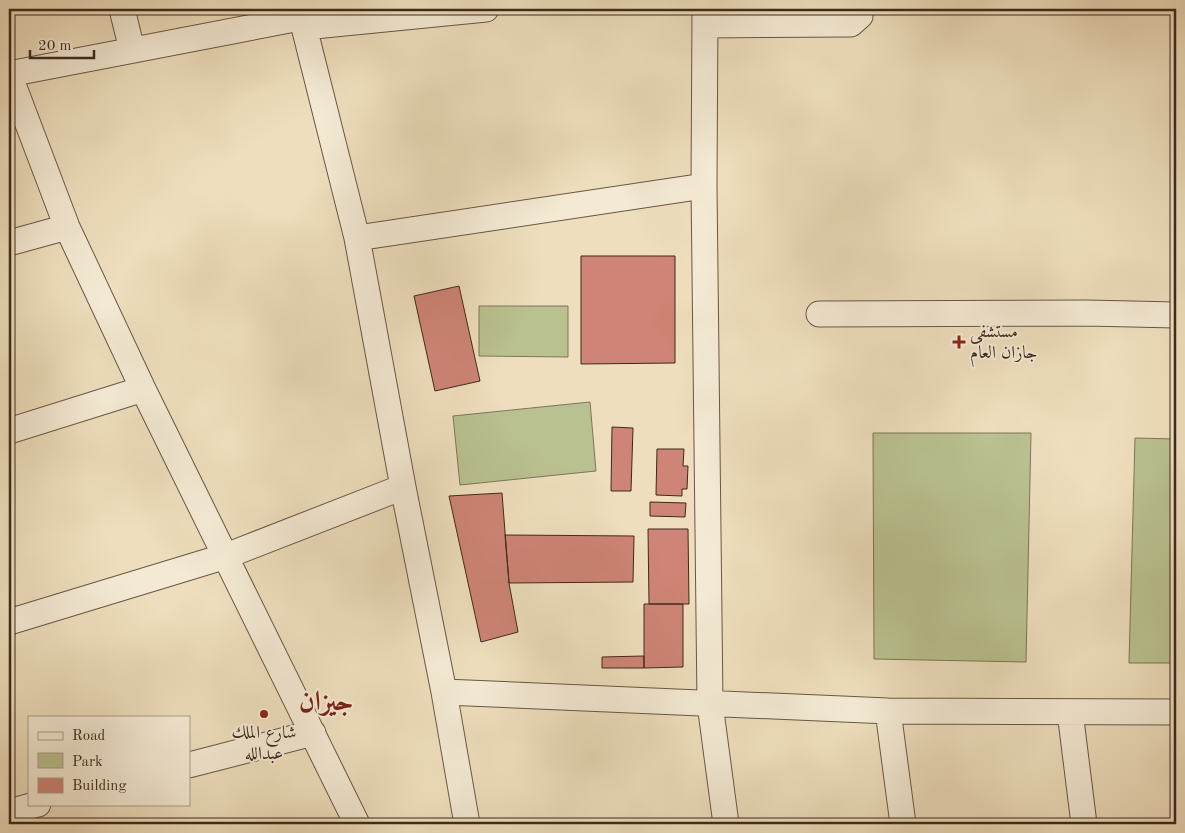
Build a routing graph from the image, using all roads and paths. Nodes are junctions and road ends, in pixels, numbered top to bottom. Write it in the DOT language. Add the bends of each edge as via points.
graph roads {
  1 [pos="122,9"];
  2 [pos="484,9"];
  3 [pos="860,9"];
  4 [pos="705,17"];
  5 [pos="801,17"];
  6 [pos="301,18"];
  7 [pos="132,50"];
  8 [pos="9,74"];
  9 [pos="704,186"];
  10 [pos="67,227"];
  11 [pos="357,238"];
  12 [pos="9,244"];
  13 [pos="819,314"];
  14 [pos="1176,315"];
  15 [pos="143,388"];
  16 [pos="9,431"];
  17 [pos="404,486"];
  18 [pos="226,556"];
  19 [pos="9,622"];
  20 [pos="444,692"];
  21 [pos="710,704"];
  22 [pos="888,710"];
  23 [pos="1070,712"];
  24 [pos="1176,712"];
  25 [pos="313,733"];
  26 [pos="190,765"];
  27 [pos="31,806"];
  28 [pos="9,812"];
  29 [pos="358,824"];
  30 [pos="466,824"];
  31 [pos="726,824"];
  32 [pos="903,824"];
  33 [pos="1084,824"];
  1 -- 7 [label="street"];
  2 -- 6 [label="street"];
  3 -- 5 [label="street" via="860,16 851,24"];
  4 -- 5 [label="street"];
  4 -- 9 [label="street"];
  6 -- 7 [label="street"];
  6 -- 11 [label="street"];
  7 -- 8 [label="street"];
  8 -- 10 [label="street"];
  9 -- 11 [label="street"];
  9 -- 21 [label="street"];
  10 -- 12 [label="street"];
  10 -- 15 [label="street"];
  11 -- 17 [label="street"];
  13 -- 14 [label="street"];
  15 -- 16 [label="street"];
  15 -- 18 [label="street"];
  17 -- 18 [label="street"];
  17 -- 20 [label="street"];
  18 -- 19 [label="street"];
  18 -- 25 [label="street"];
  20 -- 21 [label="street"];
  20 -- 30 [label="street"];
  21 -- 22 [label="street"];
  21 -- 31 [label="street"];
  22 -- 23 [label="street"];
  22 -- 32 [label="street"];
  23 -- 24 [label="street"];
  23 -- 33 [label="street"];
  25 -- 26 [label="street"];
  25 -- 29 [label="street"];
  27 -- 28 [label="street"];
}
